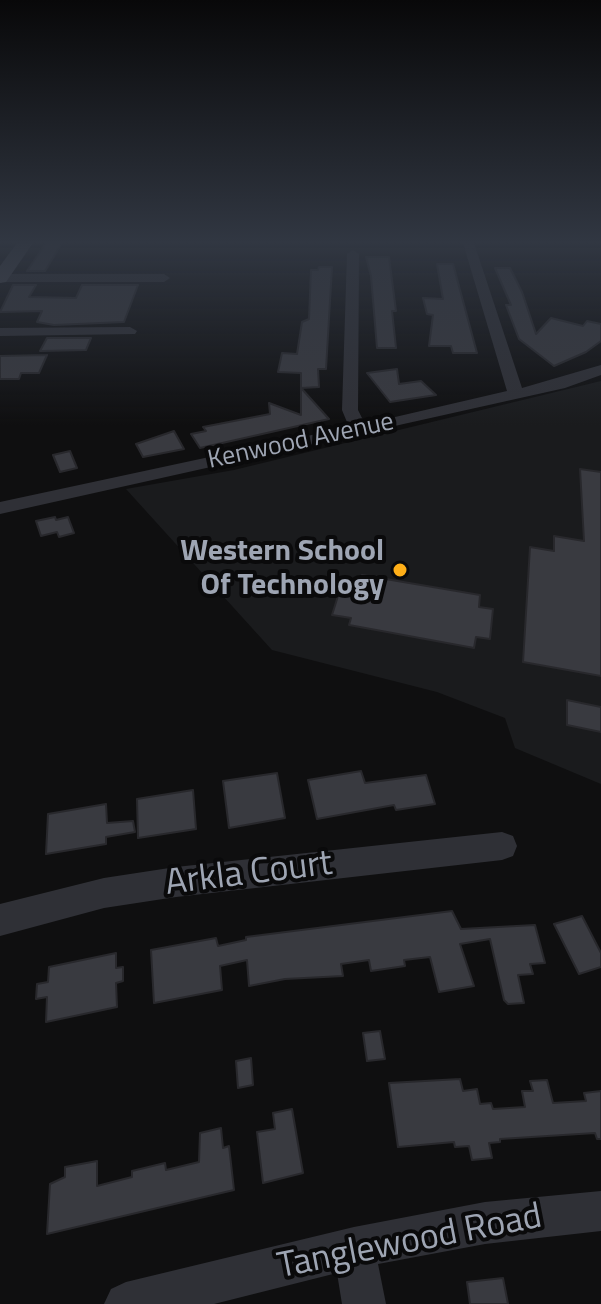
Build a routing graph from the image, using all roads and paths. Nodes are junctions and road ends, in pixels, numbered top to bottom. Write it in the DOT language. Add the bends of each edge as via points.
graph roads {
  1 [pos="352,304"];
  2 [pos="487,304"];
  3 [pos="130,331"];
  4 [pos="0,332"];
  5 [pos="601,370"];
  6 [pos="516,394"];
  7 [pos="359,430"];
  8 [pos="0,508"];
  9 [pos="502,846"];
  10 [pos="0,920"];
  11 [pos="601,1211"];
  12 [pos="354,1248"];
  13 [pos="126,1304"];
  14 [pos="364,1304"];
  1 -- 7 [label="street" via="350,410"];
  2 -- 6 [label="street"];
  3 -- 4 [label="street"];
  5 -- 6 [label="street, Kenwood Avenue"];
  6 -- 7 [label="street, Kenwood Avenue"];
  7 -- 8 [label="street, Kenwood Avenue"];
  9 -- 10 [label="street, Arkla Court" via="176,882 104,893"];
  11 -- 12 [label="street, Tanglewood Road" via="485,1223"];
  12 -- 13 [label="street, Tanglewood Road"];
  12 -- 14 [label="street"];
}
